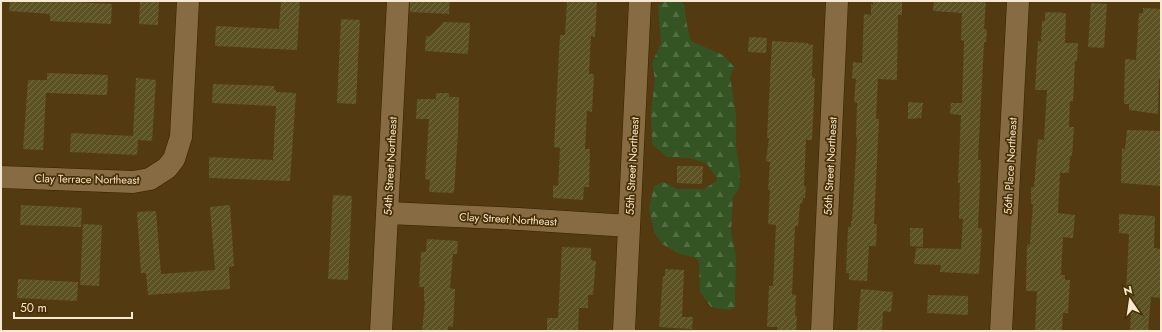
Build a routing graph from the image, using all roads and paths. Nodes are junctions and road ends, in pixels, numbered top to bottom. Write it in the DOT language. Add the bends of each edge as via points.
graph roads {
  1 [pos="188,1"];
  2 [pos="398,1"];
  3 [pos="640,1"];
  4 [pos="837,1"];
  5 [pos="1018,1"];
  6 [pos="1,177"];
  7 [pos="388,213"];
  8 [pos="629,226"];
  9 [pos="381,331"];
  10 [pos="624,331"];
  11 [pos="822,331"];
  12 [pos="1001,331"];
  1 -- 6 [label="street, Clay Terrace Northeast" via="181,137 174,159 167,168 150,179 133,182"];
  2 -- 7 [label="street, 54th Street Northeast"];
  3 -- 8 [label="street, 55th Street Northeast"];
  4 -- 11 [label="street, 56th Street Northeast"];
  5 -- 12 [label="street, 56th Place Northeast"];
  7 -- 8 [label="street, Clay Street Northeast"];
  7 -- 9 [label="street, 54th Street Northeast"];
  8 -- 10 [label="street, 55th Street Northeast"];
}
